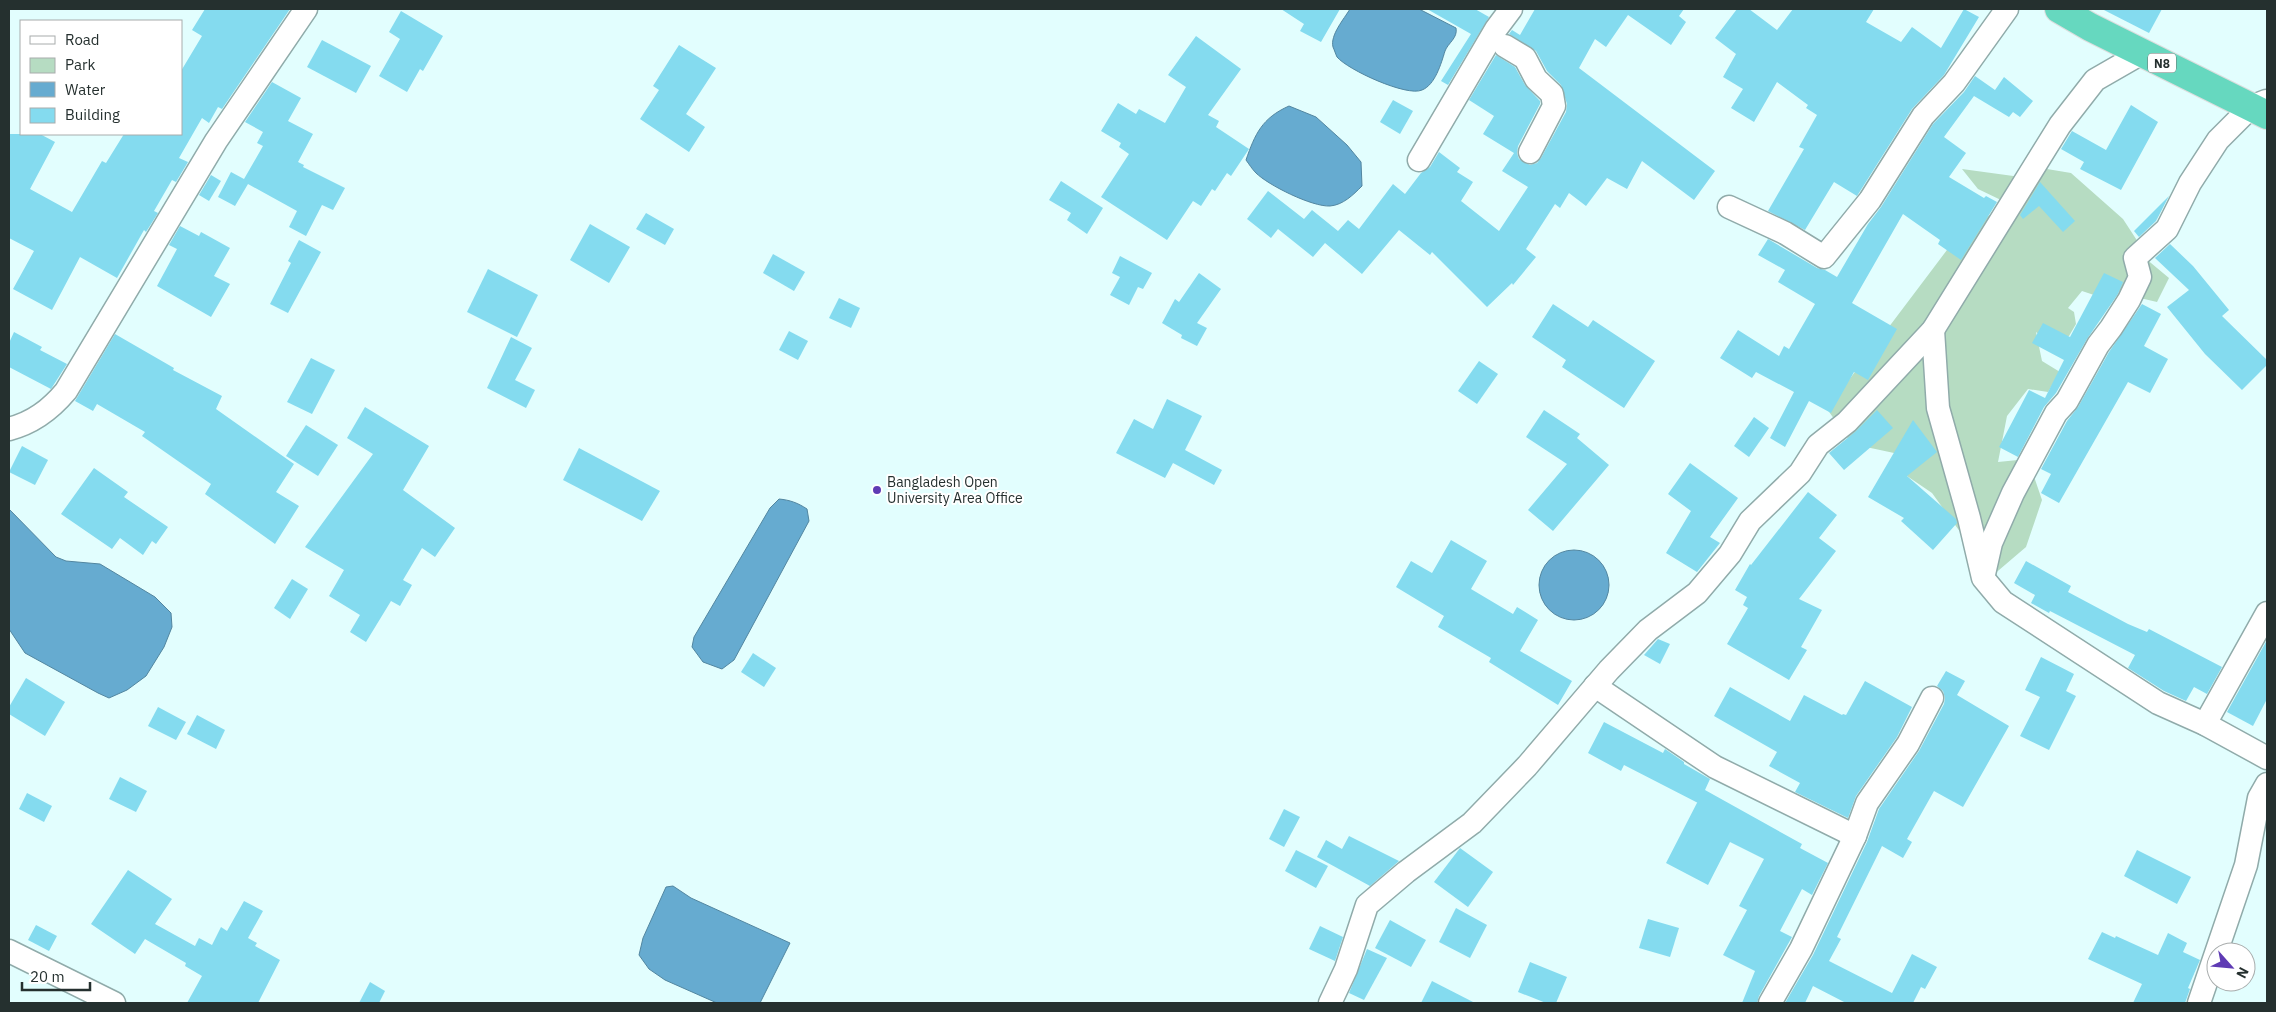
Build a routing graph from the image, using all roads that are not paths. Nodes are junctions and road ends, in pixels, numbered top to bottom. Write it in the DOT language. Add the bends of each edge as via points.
graph roads {
  1 [pos="306,9"];
  2 [pos="1511,9"];
  3 [pos="2007,9"];
  4 [pos="2059,9"];
  5 [pos="1505,46"];
  6 [pos="2142,53"];
  7 [pos="2262,108"];
  8 [pos="1530,152"];
  9 [pos="1419,160"];
  10 [pos="1730,208"];
  11 [pos="1934,330"];
  12 [pos="9,429"];
  13 [pos="1983,578"];
  14 [pos="2267,614"];
  15 [pos="1595,686"];
  16 [pos="1932,698"];
  17 [pos="2205,724"];
  18 [pos="2267,758"];
  19 [pos="2267,784"];
  20 [pos="1855,836"];
  21 [pos="9,951"];
  22 [pos="114,1003"];
  23 [pos="1330,1003"];
  24 [pos="1770,1003"];
  25 [pos="2199,1003"];
  1 -- 12 [label="street" via="216,141 66,391 52,408"];
  2 -- 9 [label="street" via="1496,28"];
  3 -- 10 [label="street" via="1954,83 1923,116 1870,200 1824,258 1785,233"];
  4 -- 6 [label="highway, N8"];
  5 -- 8 [label="street" via="1525,58 1536,79 1552,94 1554,106"];
  6 -- 7 [label="highway, N8"];
  6 -- 11 [label="street" via="2095,80 2060,125"];
  7 -- 13 [label="street" via="2218,140 2190,183 2167,229 2135,258 2140,277 2056,413 2012,493 1992,543"];
  11 -- 13 [label="street" via="1938,408"];
  11 -- 15 [label="street" via="1847,422 1818,445 1800,473 1750,521 1730,554 1697,593 1648,630"];
  13 -- 17 [label="street" via="2003,602 2158,703"];
  14 -- 17 [label="street"];
  15 -- 20 [label="street" via="1715,767"];
  15 -- 23 [label="street" via="1527,766 1472,823 1367,905 1346,969"];
  16 -- 20 [label="street" via="1908,744 1868,803"];
  17 -- 18 [label="street"];
  19 -- 25 [label="street" via="2259,798 2246,865"];
  20 -- 24 [label="street" via="1801,949"];
  21 -- 22 [label="street"];
}
